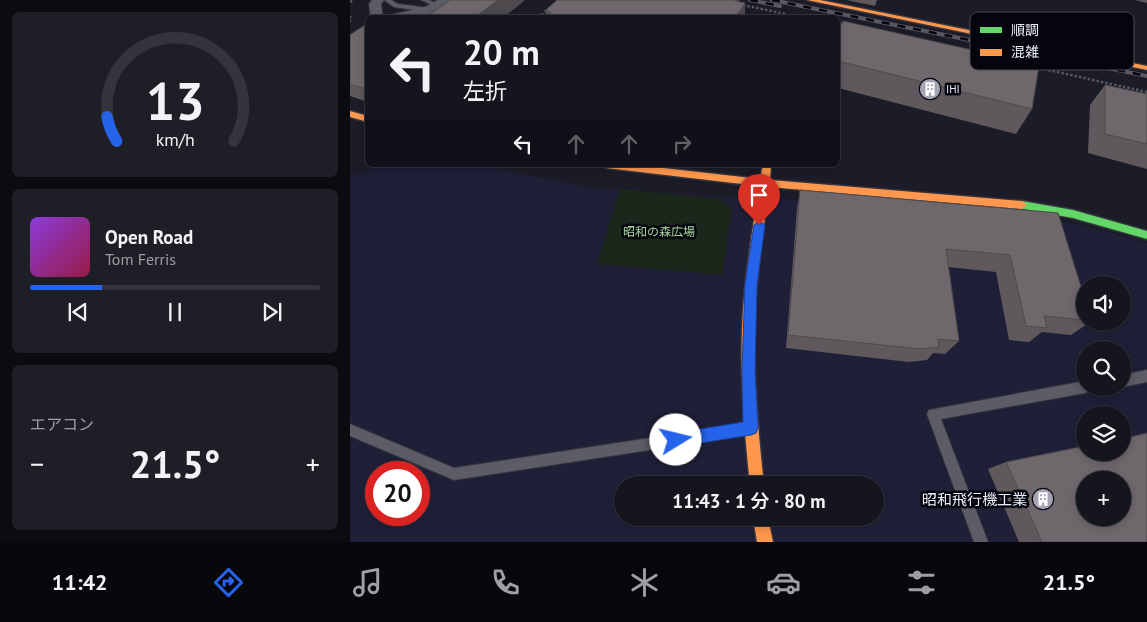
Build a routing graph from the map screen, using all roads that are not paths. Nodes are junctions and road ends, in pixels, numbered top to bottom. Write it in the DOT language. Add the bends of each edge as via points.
graph roads {
  1 [pos="378,0"];
  2 [pos="386,0"];
  3 [pos="813,3"];
  4 [pos="435,4"];
  5 [pos="377,15"];
  6 [pos="403,15"];
  7 [pos="970,34"];
  8 [pos="1134,65"];
  9 [pos="1147,68"];
  10 [pos="350,114"];
  11 [pos="365,117"];
  12 [pos="624,167"];
  13 [pos="767,167"];
  14 [pos="765,183"];
  15 [pos="1147,236"];
  16 [pos="1147,376"];
  17 [pos="1131,379"];
  18 [pos="1076,389"];
  19 [pos="751,428"];
  20 [pos="350,430"];
  21 [pos="756,476"];
  22 [pos="762,526"];
  23 [pos="765,542"];
  24 [pos="981,542"];
  1 -- 5 [label="street" via="375,4"];
  2 -- 4 [label="lane" via="396,6"];
  3 -- 7 [label="street"];
  4 -- 6 [label="street"];
  8 -- 9 [label="street"];
  10 -- 11 [label="street"];
  12 -- 14 [label="street"];
  13 -- 14 [label="street"];
  14 -- 15 [label="street" via="1039,207"];
  14 -- 19 [label="street" via="751,284 748,370"];
  16 -- 17 [label="lane"];
  18 -- 24 [label="lane" via="933,414"];
  19 -- 20 [label="lane" via="454,474"];
  19 -- 21 [label="street"];
  22 -- 23 [label="street"];
}
